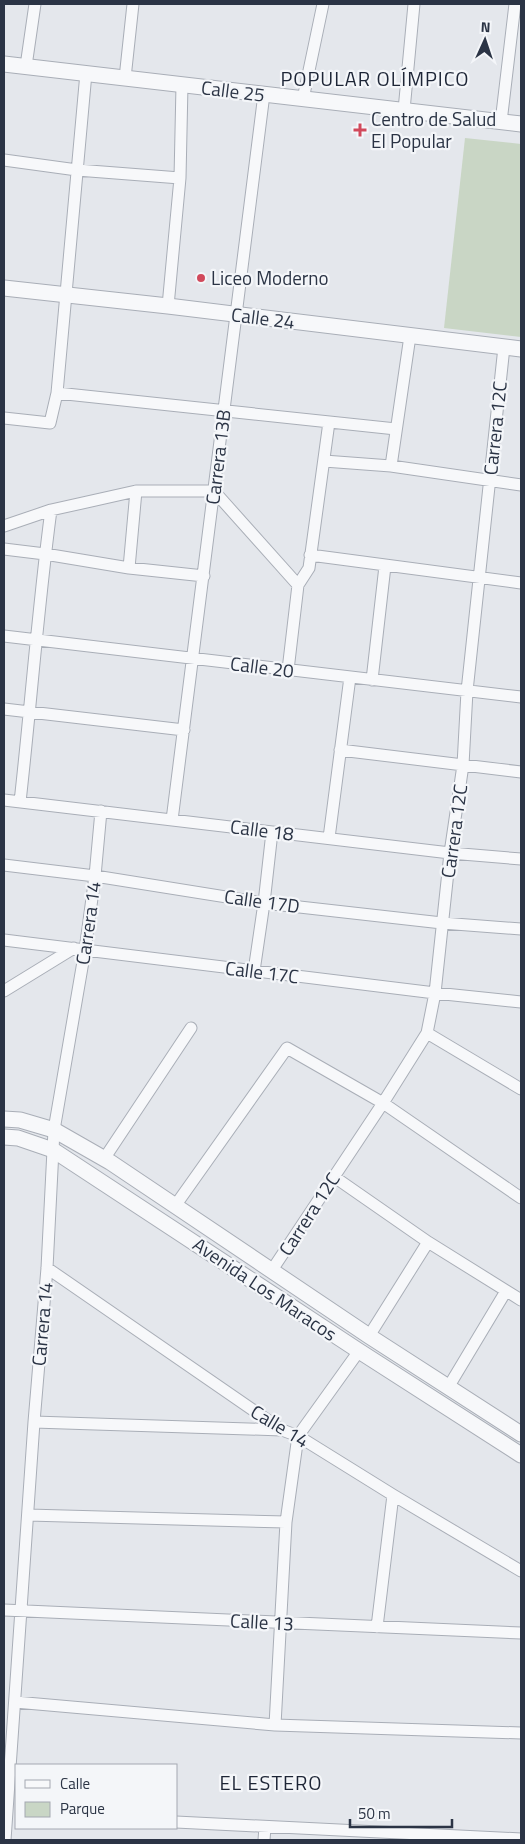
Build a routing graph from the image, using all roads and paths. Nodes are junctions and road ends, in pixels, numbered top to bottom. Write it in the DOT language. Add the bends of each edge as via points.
graph roads {
  1 [pos="35,4"];
  2 [pos="133,4"];
  3 [pos="324,4"];
  4 [pos="414,4"];
  5 [pos="515,4"];
  6 [pos="517,19"];
  7 [pos="4,64"];
  8 [pos="26,66"];
  9 [pos="86,74"];
  10 [pos="125,78"];
  11 [pos="182,85"];
  12 [pos="264,94"];
  13 [pos="303,99"];
  14 [pos="404,110"];
  15 [pos="501,122"];
  16 [pos="521,124"];
  17 [pos="4,160"];
  18 [pos="77,170"];
  19 [pos="180,178"];
  20 [pos="4,288"];
  21 [pos="66,296"];
  22 [pos="168,306"];
  23 [pos="236,315"];
  24 [pos="410,336"];
  25 [pos="504,347"];
  26 [pos="521,349"];
  27 [pos="57,392"];
  28 [pos="224,410"];
  29 [pos="4,418"];
  30 [pos="329,422"];
  31 [pos="396,429"];
  32 [pos="324,461"];
  33 [pos="391,466"];
  34 [pos="490,481"];
  35 [pos="521,485"];
  36 [pos="136,491"];
  37 [pos="214,491"];
  38 [pos="51,510"];
  39 [pos="4,526"];
  40 [pos="4,549"];
  41 [pos="45,554"];
  42 [pos="310,555"];
  43 [pos="385,566"];
  44 [pos="129,568"];
  45 [pos="204,576"];
  46 [pos="479,577"];
  47 [pos="521,583"];
  48 [pos="298,585"];
  49 [pos="4,636"];
  50 [pos="37,640"];
  51 [pos="192,659"];
  52 [pos="288,670"];
  53 [pos="350,677"];
  54 [pos="372,680"];
  55 [pos="467,691"];
  56 [pos="521,697"];
  57 [pos="4,709"];
  58 [pos="30,712"];
  59 [pos="184,730"];
  60 [pos="340,750"];
  61 [pos="463,765"];
  62 [pos="521,772"];
  63 [pos="4,800"];
  64 [pos="20,802"];
  65 [pos="101,811"];
  66 [pos="172,820"];
  67 [pos="272,832"];
  68 [pos="329,838"];
  69 [pos="450,853"];
  70 [pos="521,859"];
  71 [pos="4,865"];
  72 [pos="95,876"];
  73 [pos="264,902"];
  74 [pos="442,923"];
  75 [pos="521,929"];
  76 [pos="4,940"];
  77 [pos="80,949"];
  78 [pos="254,971"];
  79 [pos="4,991"];
  80 [pos="435,993"];
  81 [pos="521,1002"];
  82 [pos="191,1028"];
  83 [pos="427,1033"];
  84 [pos="521,1089"];
  85 [pos="383,1103"];
  86 [pos="4,1119"];
  87 [pos="54,1130"];
  88 [pos="4,1138"];
  89 [pos="53,1150"];
  90 [pos="104,1159"];
  91 [pos="334,1176"];
  92 [pos="521,1198"];
  93 [pos="175,1206"];
  94 [pos="428,1242"];
  95 [pos="47,1268"];
  96 [pos="272,1270"];
  97 [pos="506,1291"];
  98 [pos="521,1300"];
  99 [pos="369,1336"];
  100 [pos="359,1351"];
  101 [pos="449,1386"];
  102 [pos="34,1422"];
  103 [pos="282,1430"];
  104 [pos="521,1434"];
  105 [pos="298,1436"];
  106 [pos="521,1455"];
  107 [pos="393,1495"];
  108 [pos="28,1515"];
  109 [pos="286,1522"];
  110 [pos="521,1571"];
  111 [pos="4,1610"];
  112 [pos="21,1611"];
  113 [pos="280,1623"];
  114 [pos="377,1627"];
  115 [pos="521,1633"];
  116 [pos="15,1702"];
  117 [pos="275,1724"];
  118 [pos="521,1733"];
  119 [pos="7,1763"];
  120 [pos="12,1813"];
  121 [pos="178,1822"];
  122 [pos="265,1827"];
  123 [pos="5,1840"];
  124 [pos="264,1840"];
  125 [pos="521,1840"];
  1 -- 8 [label="street"];
  2 -- 10 [label="street"];
  3 -- 13 [label="street"];
  4 -- 14 [label="street"];
  5 -- 6 [label="street"];
  6 -- 15 [label="street"];
  7 -- 8 [label="street, Calle 25"];
  8 -- 9 [label="street, Calle 25"];
  9 -- 10 [label="street, Calle 25"];
  9 -- 18 [label="street"];
  10 -- 11 [label="street, Calle 25"];
  11 -- 12 [label="street, Calle 25"];
  11 -- 19 [label="street"];
  12 -- 13 [label="street, Calle 25"];
  12 -- 23 [label="street, Carrera 13B"];
  13 -- 14 [label="street, Calle 25"];
  14 -- 15 [label="street, Calle 25"];
  15 -- 16 [label="street, Calle 25"];
  17 -- 18 [label="street"];
  18 -- 19 [label="street"];
  18 -- 21 [label="street"];
  19 -- 22 [label="street"];
  20 -- 21 [label="street, Calle 24"];
  21 -- 22 [label="street, Calle 24"];
  21 -- 27 [label="street"];
  22 -- 23 [label="street, Calle 24"];
  23 -- 24 [label="street, Calle 24"];
  23 -- 28 [label="street, Carrera 13B"];
  24 -- 25 [label="street, Calle 24"];
  24 -- 31 [label="street"];
  25 -- 26 [label="street, Calle 24"];
  25 -- 34 [label="street, Carrera 12C"];
  27 -- 28 [label="street"];
  27 -- 29 [label="street" via="50,423"];
  28 -- 30 [label="street"];
  28 -- 37 [label="street, Carrera 13B"];
  30 -- 31 [label="street"];
  30 -- 32 [label="street"];
  31 -- 33 [label="street"];
  32 -- 33 [label="street"];
  32 -- 42 [label="street"];
  33 -- 34 [label="street"];
  34 -- 35 [label="street"];
  34 -- 46 [label="street, Carrera 12C"];
  36 -- 37 [label="street"];
  36 -- 38 [label="street"];
  36 -- 44 [label="street"];
  37 -- 45 [label="street, Carrera 13B"];
  37 -- 48 [label="street"];
  38 -- 39 [label="street"];
  38 -- 41 [label="street"];
  40 -- 41 [label="street"];
  41 -- 44 [label="street"];
  41 -- 50 [label="street"];
  42 -- 43 [label="street"];
  42 -- 48 [label="street" via="309,568"];
  43 -- 46 [label="street"];
  43 -- 54 [label="street"];
  44 -- 45 [label="street"];
  45 -- 51 [label="street, Carrera 13B"];
  46 -- 47 [label="street"];
  46 -- 55 [label="street, Carrera 12C"];
  48 -- 52 [label="street"];
  49 -- 50 [label="street, Calle 20"];
  50 -- 51 [label="street, Calle 20"];
  50 -- 58 [label="street"];
  51 -- 52 [label="street, Calle 20"];
  51 -- 59 [label="street, Carrera 13B"];
  52 -- 53 [label="street, Calle 20"];
  53 -- 54 [label="street, Calle 20"];
  53 -- 60 [label="street"];
  54 -- 55 [label="street, Calle 20"];
  55 -- 56 [label="street, Calle 20"];
  55 -- 61 [label="street, Carrera 12C"];
  57 -- 58 [label="street"];
  58 -- 59 [label="street"];
  58 -- 64 [label="street"];
  59 -- 66 [label="street, Carrera 13B"];
  60 -- 61 [label="street"];
  60 -- 68 [label="street"];
  61 -- 62 [label="street"];
  61 -- 69 [label="street, Carrera 12C"];
  63 -- 64 [label="street, Calle 18"];
  64 -- 65 [label="street, Calle 18"];
  65 -- 66 [label="street, Calle 18"];
  65 -- 72 [label="street, Carrera 14"];
  66 -- 67 [label="street, Calle 18"];
  67 -- 68 [label="street, Calle 18"];
  67 -- 73 [label="street"];
  68 -- 69 [label="street, Calle 18"];
  69 -- 70 [label="street, Calle 18"];
  69 -- 74 [label="street, Carrera 12C"];
  71 -- 72 [label="street, Calle 17D"];
  72 -- 73 [label="street, Calle 17D"];
  72 -- 77 [label="street, Carrera 14"];
  73 -- 74 [label="street, Calle 17D"];
  73 -- 78 [label="street"];
  74 -- 75 [label="street, Calle 17D"];
  74 -- 80 [label="street, Carrera 12C"];
  76 -- 77 [label="street, Calle 17C"];
  77 -- 78 [label="street, Calle 17C"];
  77 -- 79 [label="street"];
  77 -- 87 [label="street, Carrera 14"];
  78 -- 80 [label="street, Calle 17C"];
  80 -- 81 [label="street, Calle 17C"];
  80 -- 83 [label="street, Carrera 12C"];
  82 -- 90 [label="street"];
  83 -- 84 [label="street"];
  83 -- 85 [label="street, Carrera 12C"];
  85 -- 91 [label="street, Carrera 12C"];
  85 -- 92 [label="street"];
  85 -- 93 [label="street" via="288,1048"];
  86 -- 87 [label="street, Avenida Los Maracos"];
  87 -- 89 [label="street, Carrera 14"];
  87 -- 90 [label="street, Avenida Los Maracos"];
  88 -- 89 [label="street, Avenida Los Maracos" via="18,1138"];
  89 -- 95 [label="street, Carrera 14"];
  89 -- 100 [label="street, Avenida Los Maracos"];
  90 -- 93 [label="street, Avenida Los Maracos"];
  91 -- 94 [label="street"];
  91 -- 96 [label="street, Carrera 12C"];
  93 -- 96 [label="street, Avenida Los Maracos"];
  94 -- 97 [label="street"];
  94 -- 99 [label="street"];
  95 -- 102 [label="street, Carrera 14"];
  95 -- 103 [label="street, Calle 14"];
  96 -- 99 [label="street, Avenida Los Maracos"];
  97 -- 98 [label="street"];
  97 -- 101 [label="street"];
  99 -- 101 [label="street, Avenida Los Maracos"];
  100 -- 105 [label="street"];
  100 -- 106 [label="street, Avenida Los Maracos"];
  101 -- 104 [label="street, Avenida Los Maracos"];
  102 -- 103 [label="street"];
  102 -- 108 [label="street, Carrera 14"];
  103 -- 105 [label="street, Calle 14"];
  105 -- 107 [label="street, Calle 14"];
  105 -- 109 [label="street"];
  107 -- 110 [label="street, Calle 14"];
  107 -- 114 [label="street"];
  108 -- 109 [label="street"];
  108 -- 112 [label="street, Carrera 14"];
  109 -- 113 [label="street"];
  111 -- 112 [label="street, Calle 13"];
  112 -- 113 [label="street, Calle 13"];
  112 -- 116 [label="street, Carrera 14"];
  113 -- 114 [label="street, Calle 13"];
  113 -- 117 [label="street"];
  114 -- 115 [label="street, Calle 13"];
  116 -- 117 [label="street"];
  116 -- 119 [label="street, Carrera 14"];
  117 -- 118 [label="street"];
  119 -- 120 [label="street, Carrera 14"];
  120 -- 123 [label="street, Carrera 14"];
  121 -- 122 [label="street"];
  122 -- 124 [label="street"];
  122 -- 125 [label="street"];
}
